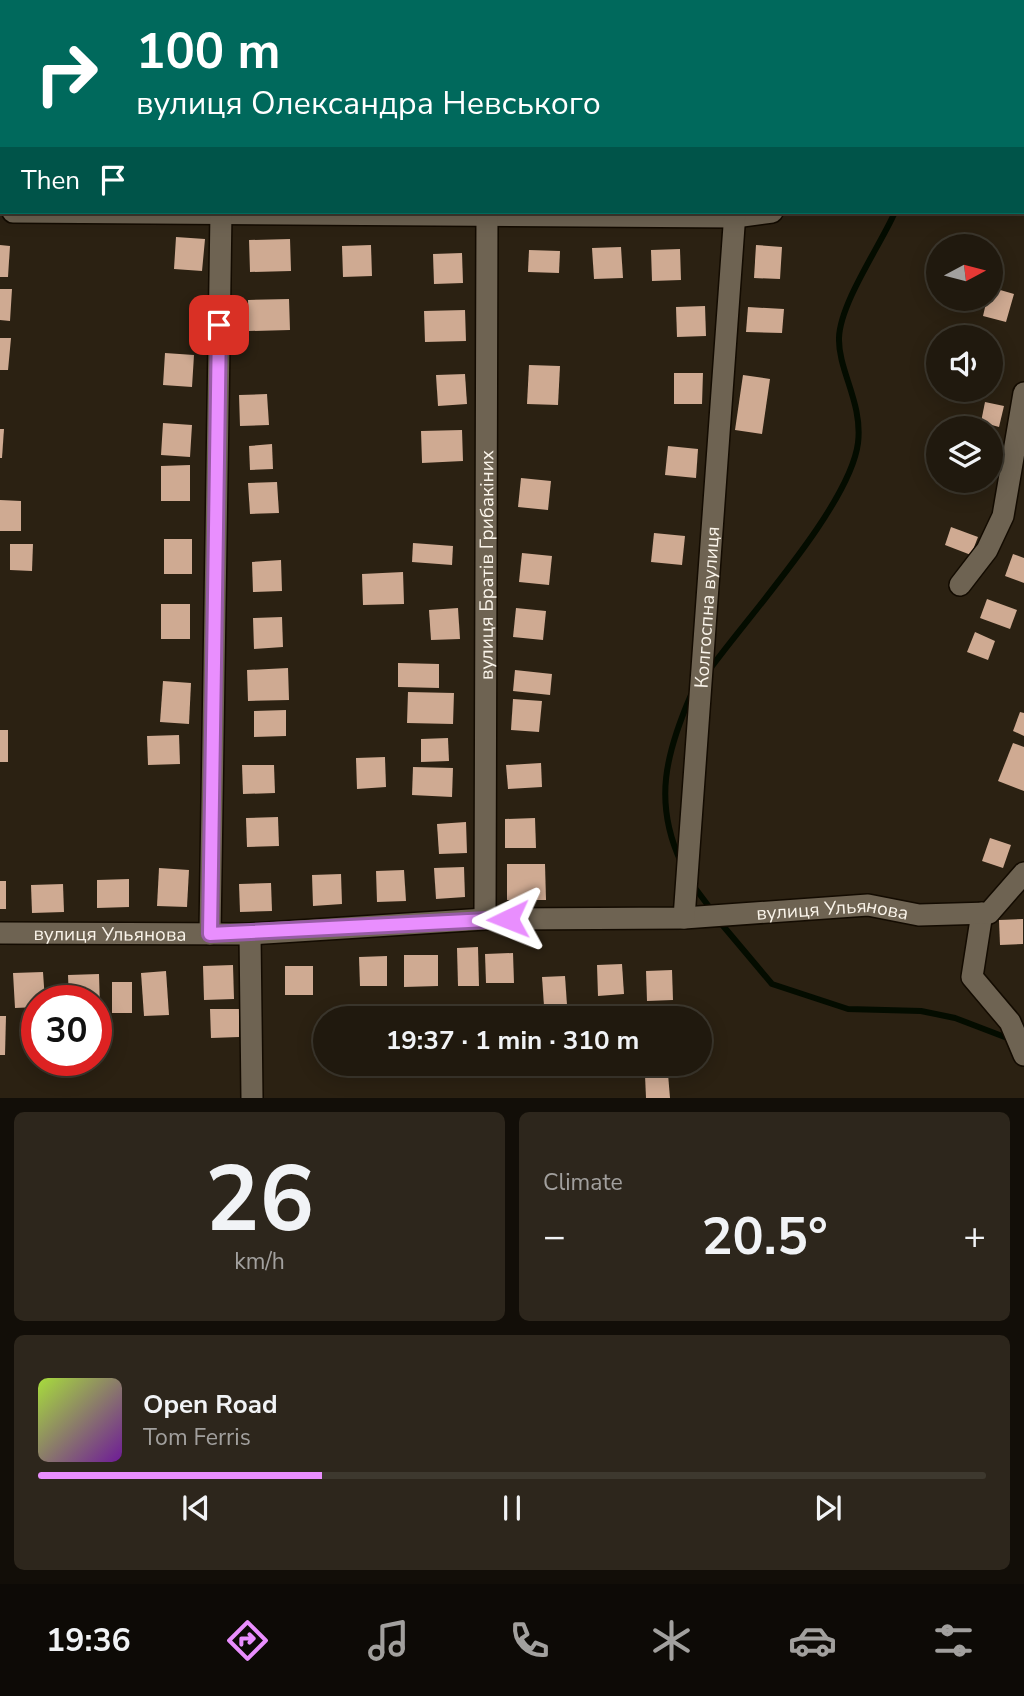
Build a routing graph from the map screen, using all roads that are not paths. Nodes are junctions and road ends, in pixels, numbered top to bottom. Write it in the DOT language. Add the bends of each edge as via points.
graph roads {
  1 [pos="221,214"];
  2 [pos="486,214"];
  3 [pos="735,214"];
  4 [pos="1024,393"];
  5 [pos="960,585"];
  6 [pos="1024,873"];
  7 [pos="982,913"];
  8 [pos="684,918"];
  9 [pos="485,919"];
  10 [pos="0,933"];
  11 [pos="210,934"];
  12 [pos="250,934"];
  13 [pos="1024,1055"];
  14 [pos="252,1097"];
  1 -- 11 [label="street"];
  2 -- 9 [label="street, вулиця Братів Грибакіних"];
  3 -- 8 [label="street, Колгоспна вулиця"];
  4 -- 5 [label="street" via="1003,516 987,550"];
  6 -- 7 [label="street" via="989,913"];
  7 -- 8 [label="street, вулиця Ульянова" via="919,915 868,905"];
  7 -- 13 [label="street" via="972,976 1010,1022"];
  8 -- 9 [label="street, вулиця Ульянова"];
  9 -- 12 [label="street, вулиця Ульянова"];
  10 -- 11 [label="street, вулиця Ульянова"];
  11 -- 12 [label="street, вулиця Ульянова"];
  12 -- 14 [label="street"];
}
